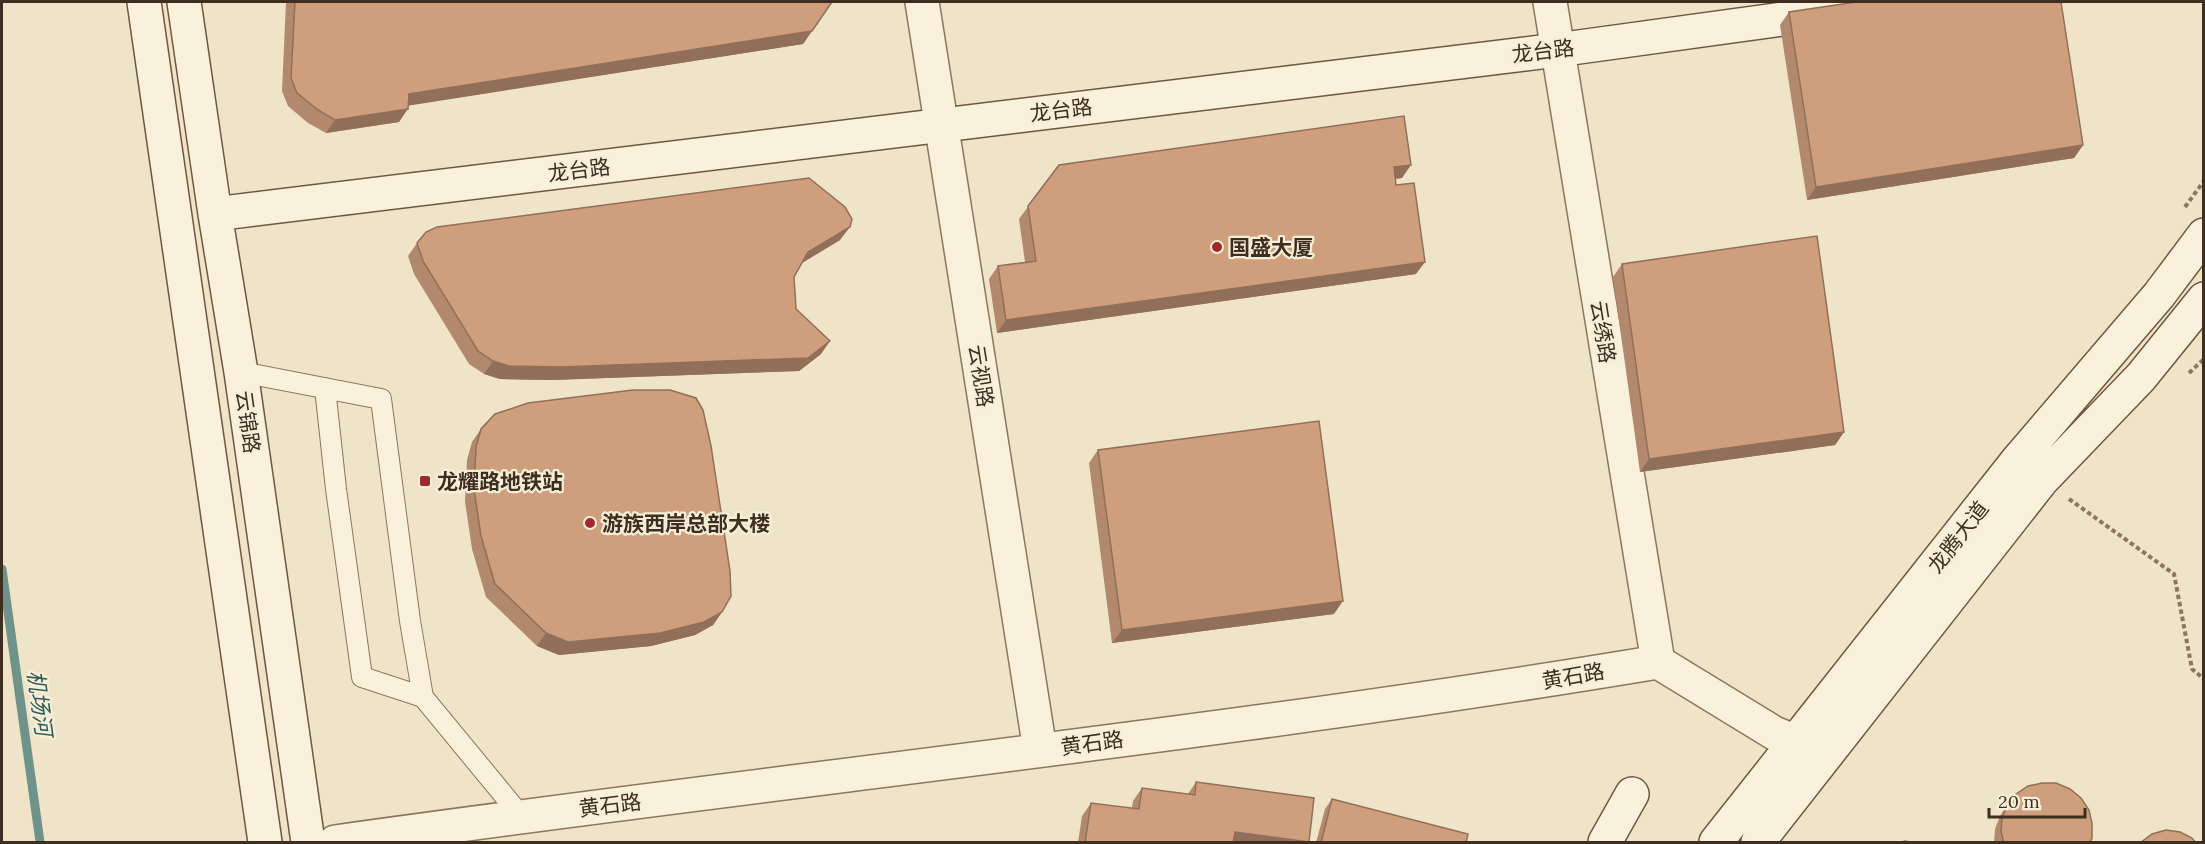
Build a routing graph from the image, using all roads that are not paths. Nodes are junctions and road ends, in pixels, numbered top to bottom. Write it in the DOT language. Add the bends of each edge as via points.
graph roads {
  1 [pos="144,2"];
  2 [pos="184,2"];
  3 [pos="922,2"];
  4 [pos="1550,2"];
  5 [pos="1906,2"];
  6 [pos="1557,50"];
  7 [pos="942,125"];
  8 [pos="215,214"];
  9 [pos="2204,235"];
  10 [pos="2204,299"];
  11 [pos="241,372"];
  12 [pos="325,388"];
  13 [pos="1658,662"];
  14 [pos="423,697"];
  15 [pos="1811,749"];
  16 [pos="1040,750"];
  17 [pos="1632,794"];
  18 [pos="521,816"];
  19 [pos="265,843"];
  20 [pos="308,843"];
  21 [pos="334,843"];
  22 [pos="1605,843"];
  23 [pos="1716,843"];
  24 [pos="1758,843"];
  1 -- 19 [label="street, 云锦路"];
  2 -- 8 [label="street, 云锦路"];
  3 -- 7 [label="street, 云视路"];
  4 -- 6 [label="street, 云绣路"];
  5 -- 6 [label="street, 龙台路"];
  6 -- 7 [label="street, 龙台路"];
  6 -- 13 [label="street, 云绣路"];
  7 -- 8 [label="street, 龙台路"];
  7 -- 16 [label="street, 云视路"];
  8 -- 11 [label="street, 云锦路"];
  9 -- 15 [label="street, 龙腾大道" via="2146,311 2018,461"];
  10 -- 15 [label="street, 龙腾大道" via="2141,377 2042,480"];
  11 -- 12 [label="lane"];
  11 -- 20 [label="street, 云锦路"];
  12 -- 14 [label="lane" via="362,677"];
  12 -- 14 [label="lane" via="381,399"];
  13 -- 15 [label="street" via="1774,733"];
  13 -- 16 [label="street, 黄石路" via="1511,686"];
  14 -- 18 [label="lane"];
  15 -- 23 [label="street, 龙腾大道"];
  15 -- 24 [label="street, 龙腾大道"];
  16 -- 18 [label="street, 黄石路"];
  17 -- 22 [label="street"];
  18 -- 21 [label="street, 黄石路"];
}
